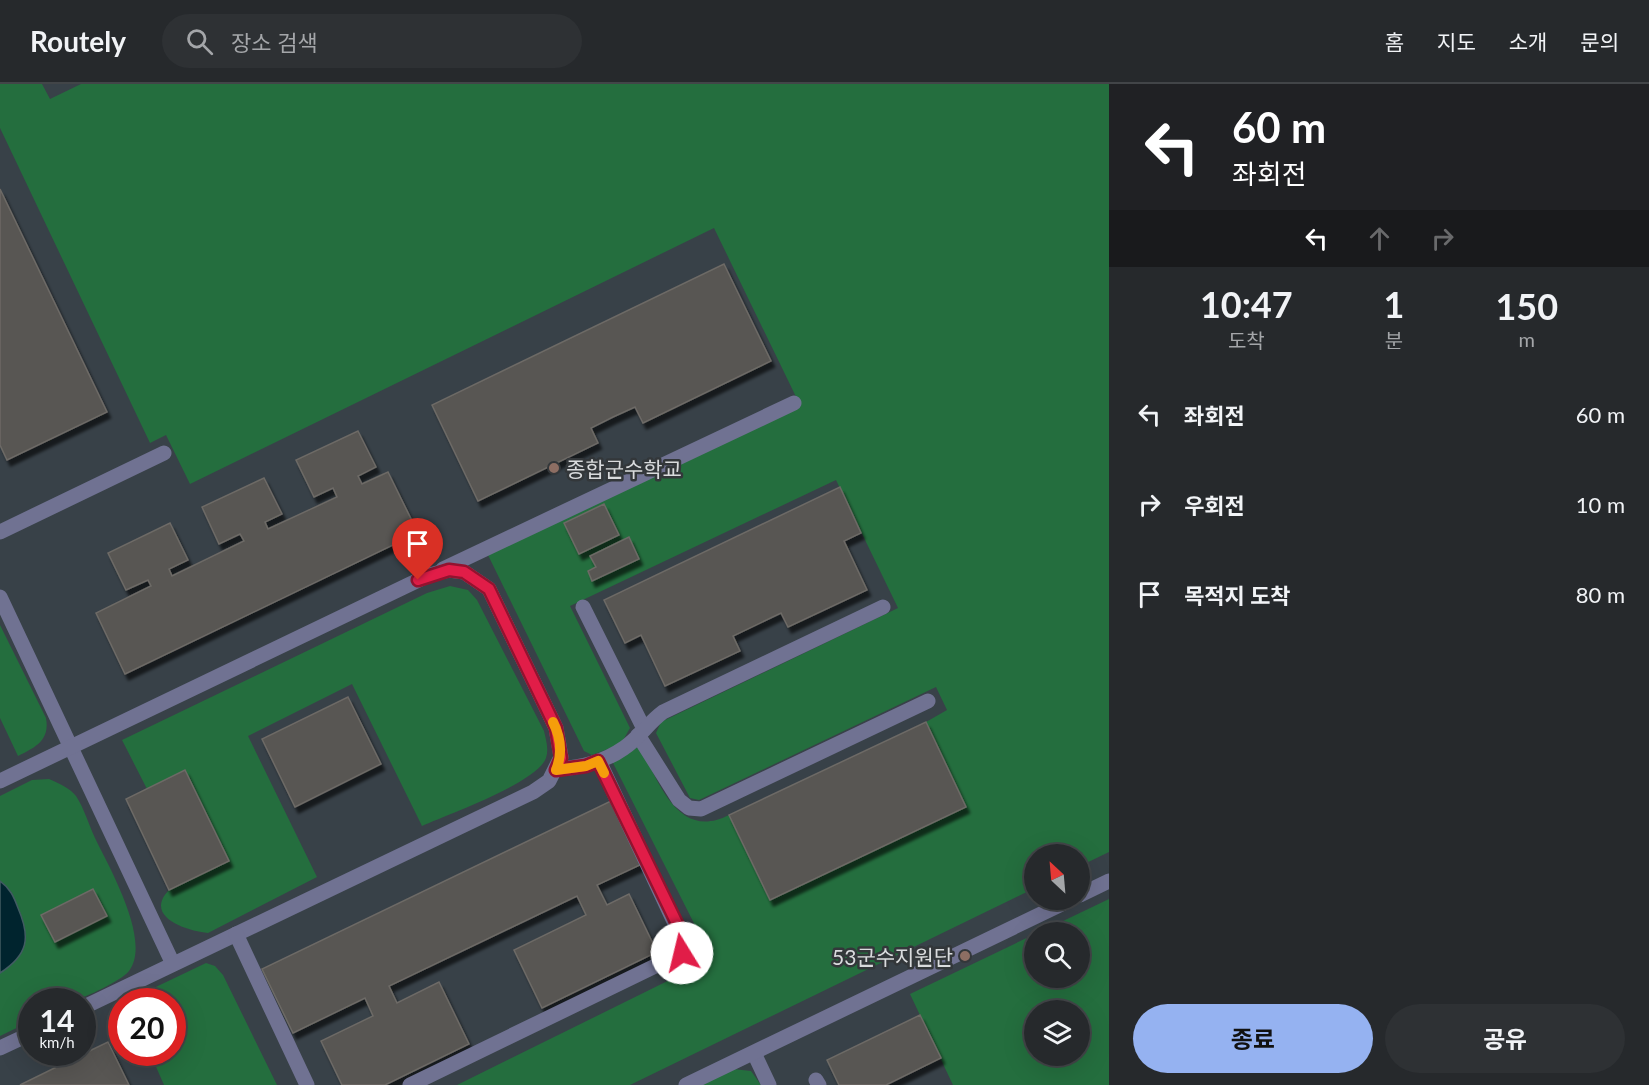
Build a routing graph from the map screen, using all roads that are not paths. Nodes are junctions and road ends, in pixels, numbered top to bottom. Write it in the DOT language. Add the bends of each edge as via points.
graph roads {
  1 [pos="794,403"];
  2 [pos="164,453"];
  3 [pos="0,532"];
  4 [pos="429,575"];
  5 [pos="0,597"];
  6 [pos="583,607"];
  7 [pos="883,607"];
  8 [pos="928,700"];
  9 [pos="641,732"];
  10 [pos="71,747"];
  11 [pos="598,761"];
  12 [pos="556,770"];
  13 [pos="0,781"];
  14 [pos="1109,881"];
  15 [pos="1090,890"];
  16 [pos="1049,910"];
  17 [pos="236,934"];
  18 [pos="173,964"];
  19 [pos="96,1001"];
  20 [pos="18,1040"];
  21 [pos="0,1048"];
  22 [pos="754,1053"];
  23 [pos="307,1085"];
  24 [pos="410,1085"];
  25 [pos="686,1085"];
  26 [pos="769,1085"];
  1 -- 4 [label="street"];
  2 -- 3 [label="street"];
  4 -- 10 [label="street"];
  4 -- 12 [label="street" via="449,570 464,572 489,589 556,728 561,758"];
  5 -- 10 [label="street"];
  6 -- 9 [label="street"];
  7 -- 9 [label="street" via="663,712"];
  8 -- 9 [label="street" via="701,809 679,800"];
  9 -- 11 [label="street" via="624,748"];
  10 -- 13 [label="street"];
  10 -- 18 [label="street"];
  11 -- 12 [label="street"];
  11 -- 24 [label="street" via="686,947 682,953"];
  12 -- 17 [label="street" via="549,782 533,792"];
  14 -- 15 [label="street"];
  16 -- 22 [label="street"];
  17 -- 18 [label="street"];
  17 -- 23 [label="street"];
  18 -- 19 [label="street"];
  20 -- 21 [label="street"];
  22 -- 25 [label="street"];
  22 -- 26 [label="street"];
}
